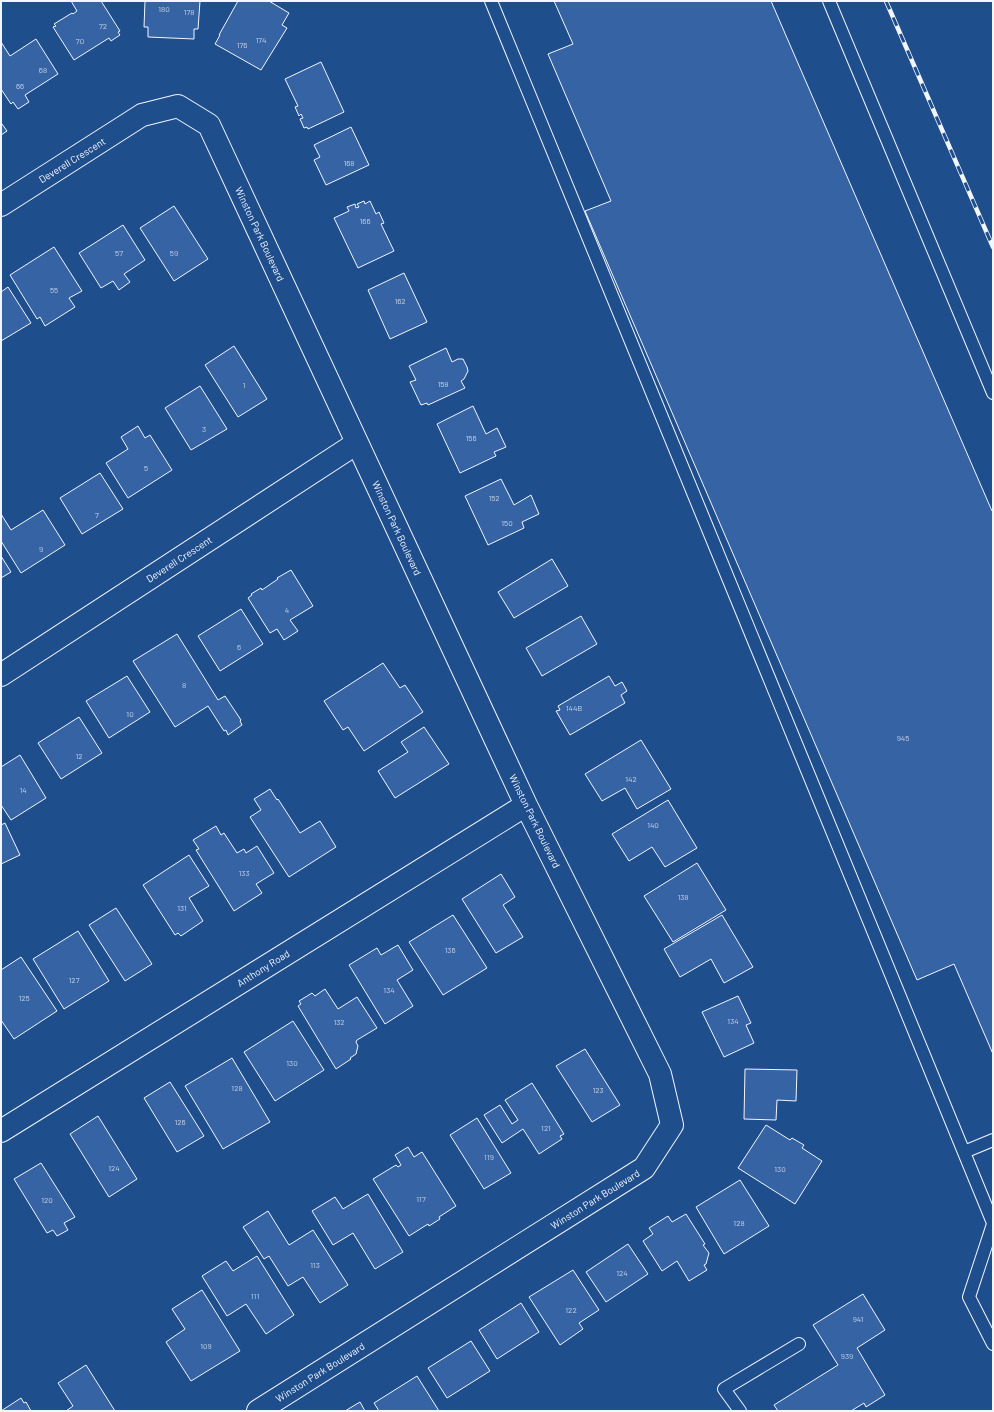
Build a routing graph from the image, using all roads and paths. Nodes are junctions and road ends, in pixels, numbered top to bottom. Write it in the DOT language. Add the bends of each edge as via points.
graph roads {
  1 [pos="491,1"];
  2 [pos="829,1"];
  3 [pos="142,115"];
  4 [pos="1,205"];
  5 [pos="993,393"];
  6 [pos="357,443"];
  7 [pos="1,675"];
  8 [pos="526,805"];
  9 [pos="1,1131"];
  10 [pos="993,1140"];
  11 [pos="964,1152"];
  12 [pos="993,1223"];
  13 [pos="799,1344"];
  14 [pos="993,1344"];
  15 [pos="258,1411"];
  16 [pos="740,1411"];
  1 -- 11 [label="lane"];
  2 -- 5 [label="lane"];
  3 -- 4 [label="street, Deverell Crescent"];
  3 -- 6 [label="street, Winston Park Boulevard" via="178,106 209,125"];
  6 -- 7 [label="street, Deverell Crescent"];
  6 -- 8 [label="street, Winston Park Boulevard"];
  8 -- 9 [label="street, Anthony Road"];
  8 -- 15 [label="street, Winston Park Boulevard" via="660,1074 672,1125 644,1168"];
  10 -- 11 [label="lane"];
  11 -- 12 [label="lane"];
  12 -- 14 [label="lane" via="969,1297"];
  13 -- 16 [label="lane" via="724,1389"];
}
